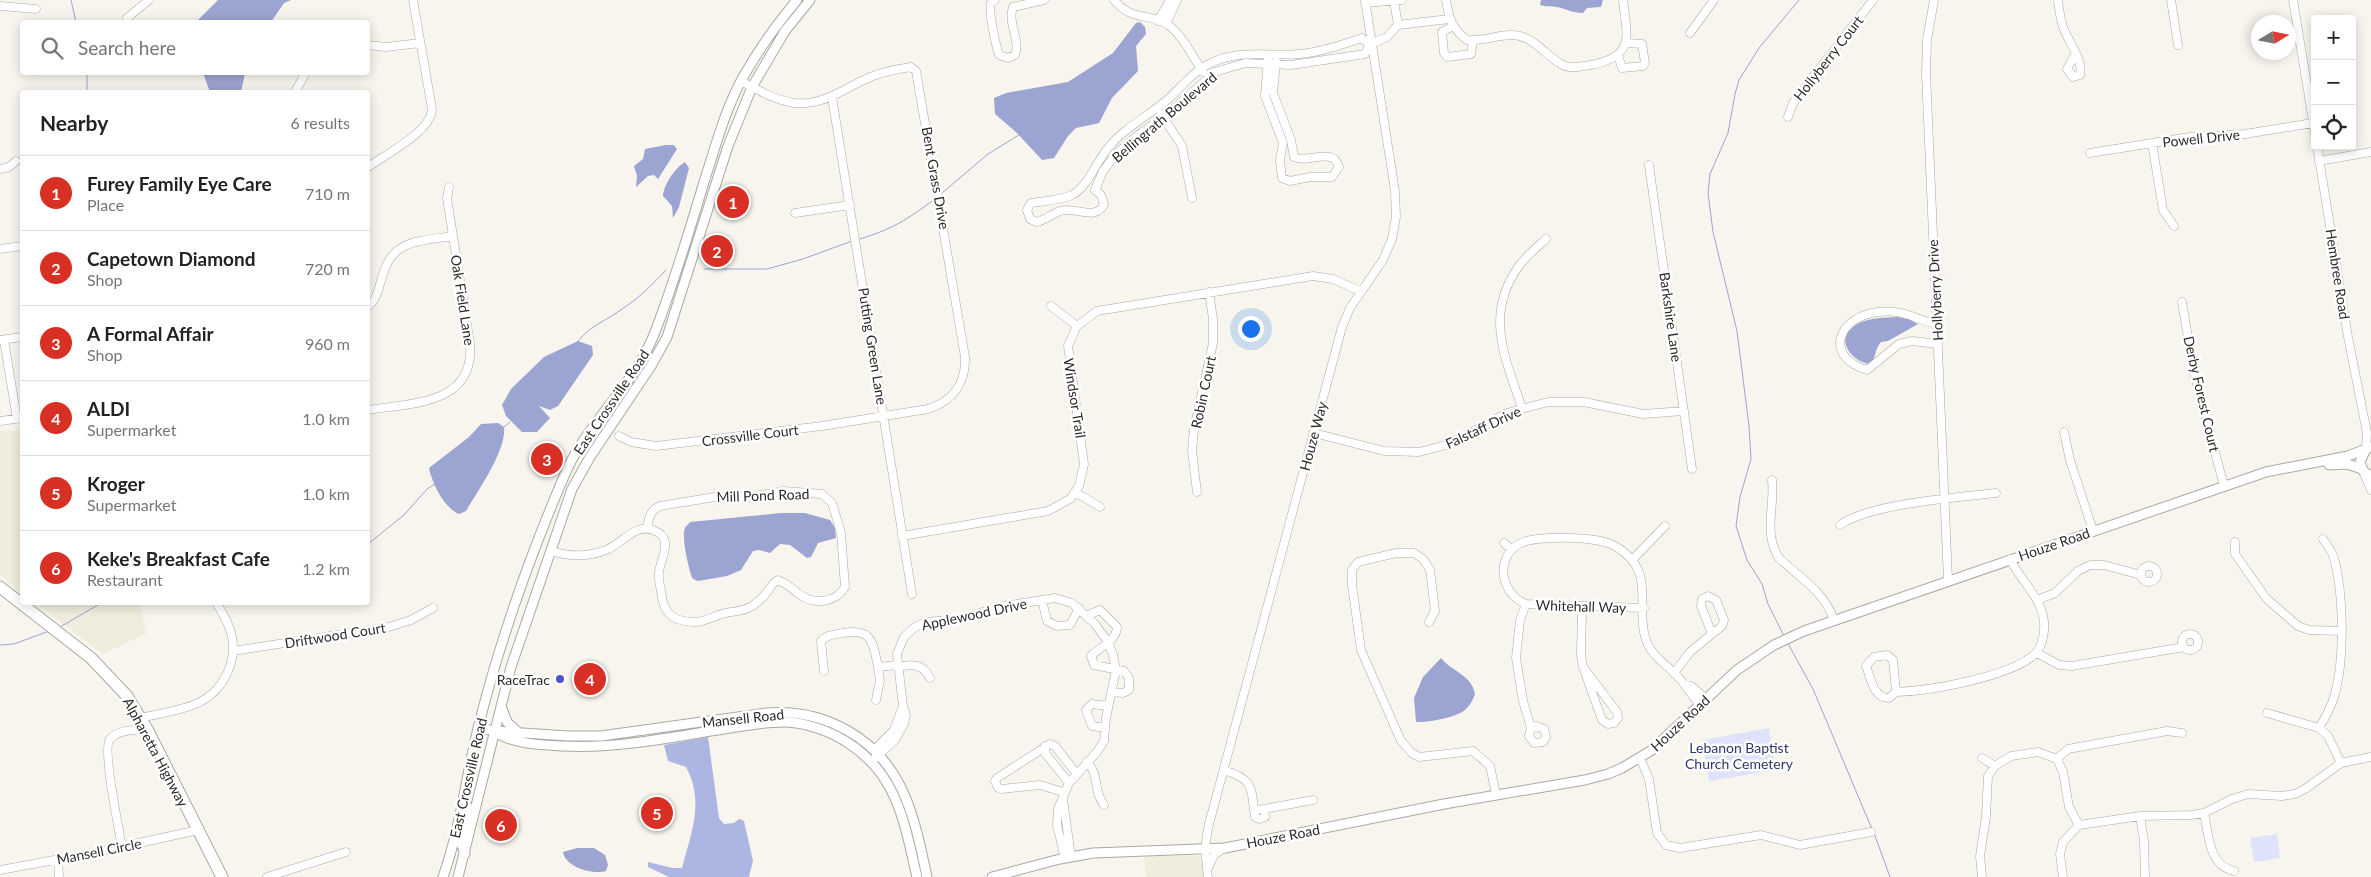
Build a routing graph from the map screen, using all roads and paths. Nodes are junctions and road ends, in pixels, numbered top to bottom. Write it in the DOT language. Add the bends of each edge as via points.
graph roads {
  1 [pos="149,0"];
  2 [pos="413,0"];
  3 [pos="797,0"];
  4 [pos="810,0"];
  5 [pos="994,0"];
  6 [pos="1044,0"];
  7 [pos="1114,0"];
  8 [pos="1170,0"];
  9 [pos="1177,0"];
  10 [pos="1398,0"];
  11 [pos="1446,0"];
  12 [pos="1623,0"];
  13 [pos="1714,0"];
  14 [pos="1873,0"];
  15 [pos="1934,0"];
  16 [pos="2058,0"];
  17 [pos="2171,0"];
  18 [pos="2293,0"];
  19 [pos="1365,2"];
  20 [pos="0,6"];
  21 [pos="36,9"];
  22 [pos="127,18"];
  23 [pos="1162,22"];
  24 [pos="1451,23"];
  25 [pos="1398,24"];
  26 [pos="1690,33"];
  27 [pos="1472,41"];
  28 [pos="420,42"];
  29 [pos="1626,44"];
  30 [pos="370,45"];
  31 [pos="1370,45"];
  32 [pos="2178,45"];
  33 [pos="1324,50"];
  34 [pos="2075,54"];
  35 [pos="1272,55"];
  36 [pos="1618,55"];
  37 [pos="1229,57"];
  38 [pos="1325,60"];
  39 [pos="1272,64"];
  40 [pos="1232,67"];
  41 [pos="1201,69"];
  42 [pos="304,75"];
  43 [pos="1207,77"];
  44 [pos="741,81"];
  45 [pos="752,87"];
  46 [pos="296,90"];
  47 [pos="832,97"];
  48 [pos="1278,107"];
  49 [pos="1157,108"];
  50 [pos="1269,111"];
  51 [pos="2311,111"];
  52 [pos="1164,117"];
  53 [pos="1788,118"];
  54 [pos="2311,123"];
  55 [pos="2152,143"];
  56 [pos="2318,150"];
  57 [pos="2371,152"];
  58 [pos="2090,153"];
  59 [pos="2319,160"];
  60 [pos="16,161"];
  61 [pos="1649,165"];
  62 [pos="370,166"];
  63 [pos="0,169"];
  64 [pos="1092,170"];
  65 [pos="1100,176"];
  66 [pos="449,186"];
  67 [pos="1192,198"];
  68 [pos="850,205"];
  69 [pos="795,213"];
  70 [pos="2174,226"];
  71 [pos="453,236"];
  72 [pos="1546,239"];
  73 [pos="20,246"];
  74 [pos="0,250"];
  75 [pos="1360,291"];
  76 [pos="1209,292"];
  77 [pos="2182,302"];
  78 [pos="370,303"];
  79 [pos="1051,306"];
  80 [pos="1938,324"];
  81 [pos="1077,326"];
  82 [pos="20,337"];
  83 [pos="2,340"];
  84 [pos="1938,344"];
  85 [pos="2361,402"];
  86 [pos="1522,408"];
  87 [pos="370,410"];
  88 [pos="1684,411"];
  89 [pos="883,416"];
  90 [pos="20,418"];
  91 [pos="0,421"];
  92 [pos="2371,424"];
  93 [pos="1314,432"];
  94 [pos="2064,432"];
  95 [pos="619,436"];
  96 [pos="2367,449"];
  97 [pos="2306,466"];
  98 [pos="1692,468"];
  99 [pos="2365,472"];
  100 [pos="1772,480"];
  101 [pos="2224,486"];
  102 [pos="2371,490"];
  103 [pos="1075,492"];
  104 [pos="1197,492"];
  105 [pos="1996,493"];
  106 [pos="1945,498"];
  107 [pos="1100,507"];
  108 [pos="1840,524"];
  109 [pos="1665,526"];
  110 [pos="647,528"];
  111 [pos="2093,531"];
  112 [pos="902,536"];
  113 [pos="2322,539"];
  114 [pos="2235,542"];
  115 [pos="1504,543"];
  116 [pos="1512,550"];
  117 [pos="551,551"];
  118 [pos="2010,559"];
  119 [pos="1632,560"];
  120 [pos="2141,574"];
  121 [pos="1948,580"];
  122 [pos="0,587"];
  123 [pos="912,594"];
  124 [pos="1042,600"];
  125 [pos="2037,600"];
  126 [pos="20,603"];
  127 [pos="1526,604"];
  128 [pos="23,605"];
  129 [pos="218,605"];
  130 [pos="1582,607"];
  131 [pos="434,608"];
  132 [pos="1079,608"];
  133 [pos="1644,608"];
  134 [pos="1086,616"];
  135 [pos="1834,620"];
  136 [pos="1429,622"];
  137 [pos="2341,631"];
  138 [pos="1712,634"];
  139 [pos="1108,642"];
  140 [pos="2184,647"];
  141 [pos="233,651"];
  142 [pos="2036,653"];
  143 [pos="897,666"];
  144 [pos="878,667"];
  145 [pos="1583,667"];
  146 [pos="824,670"];
  147 [pos="1116,670"];
  148 [pos="1674,673"];
  149 [pos="930,678"];
  150 [pos="1112,692"];
  151 [pos="1896,692"];
  152 [pos="876,700"];
  153 [pos="1703,702"];
  154 [pos="501,704"];
  155 [pos="1108,706"];
  156 [pos="2267,713"];
  157 [pos="811,716"];
  158 [pos="141,718"];
  159 [pos="808,726"];
  160 [pos="478,727"];
  161 [pos="1105,728"];
  162 [pos="1531,728"];
  163 [pos="2319,728"];
  164 [pos="146,729"];
  165 [pos="494,731"];
  166 [pos="2182,733"];
  167 [pos="515,736"];
  168 [pos="1045,746"];
  169 [pos="876,753"];
  170 [pos="488,757"];
  171 [pos="2371,757"];
  172 [pos="1640,758"];
  173 [pos="1982,758"];
  174 [pos="2058,759"];
  175 [pos="871,762"];
  176 [pos="1087,762"];
  177 [pos="2341,763"];
  178 [pos="1995,766"];
  179 [pos="1224,770"];
  180 [pos="1076,774"];
  181 [pos="467,781"];
  182 [pos="1069,783"];
  183 [pos="1496,794"];
  184 [pos="1063,795"];
  185 [pos="1313,800"];
  186 [pos="1104,805"];
  187 [pos="2204,813"];
  188 [pos="2140,816"];
  189 [pos="2079,826"];
  190 [pos="198,830"];
  191 [pos="1871,832"];
  192 [pos="122,847"];
  193 [pos="1224,848"];
  194 [pos="1204,849"];
  195 [pos="346,852"];
  196 [pos="465,854"];
  197 [pos="1068,858"];
  198 [pos="58,860"];
  199 [pos="0,870"];
  200 [pos="2234,870"];
  201 [pos="1208,873"];
  202 [pos="924,876"];
  203 [pos="59,877"];
  204 [pos="222,877"];
  205 [pos="267,877"];
  206 [pos="443,877"];
  207 [pos="458,877"];
  208 [pos="992,877"];
  209 [pos="1982,877"];
  210 [pos="2063,877"];
  211 [pos="2145,877"];
  1 -- 22 [label="street"];
  2 -- 28 [label="street"];
  3 -- 44 [label="main road, East Crossville Road" via="767,37"];
  4 -- 45 [label="main road, East Crossville Road" via="785,31"];
  5 -- 6 [label="street" via="989,7 989,15 999,55 1008,58 1015,55 1018,48 1012,24 1013,7"];
  7 -- 23 [label="street" via="1132,15"];
  8 -- 23 [label="street"];
  9 -- 23 [label="street"];
  10 -- 19 [label="street"];
  10 -- 25 [label="street"];
  11 -- 24 [label="street"];
  12 -- 29 [label="street"];
  13 -- 26 [label="street"];
  14 -- 53 [label="street, Hollyberry Court" via="1793,103"];
  15 -- 80 [label="street, Hollyberry Drive" via="1926,73"];
  16 -- 34 [label="street" via="2062,23"];
  17 -- 32 [label="street"];
  18 -- 51 [label="street"];
  19 -- 31 [label="street, Houze Way"];
  20 -- 21 [label="street"];
  23 -- 41 [label="street" via="1183,42"];
  24 -- 25 [label="street"];
  24 -- 27 [label="street" via="1457,33"];
  24 -- 27 [label="street" via="1442,32 1446,56 1471,54"];
  25 -- 31 [label="street" via="1392,33"];
  27 -- 36 [label="street" via="1522,36 1560,64 1573,68 1610,60"];
  28 -- 30 [label="street"];
  28 -- 62 [label="street" via="432,109 430,118 422,130"];
  29 -- 36 [label="street"];
  29 -- 36 [label="street" via="1642,44 1643,66 1622,68"];
  31 -- 33 [label="street, Bellingrath Boulevard" via="1362,38"];
  31 -- 38 [label="street, Bellingrath Boulevard" via="1365,54"];
  31 -- 75 [label="street, Houze Way" via="1396,206 1388,250"];
  33 -- 35 [label="street, Bellingrath Boulevard"];
  33 -- 38 [label="street"];
  35 -- 37 [label="street, Bellingrath Boulevard" via="1247,53"];
  35 -- 39 [label="street"];
  37 -- 40 [label="street"];
  37 -- 41 [label="street, Bellingrath Boulevard"];
  38 -- 39 [label="street, Bellingrath Boulevard"];
  39 -- 40 [label="street, Bellingrath Boulevard" via="1245,63"];
  39 -- 48 [label="street" via="1273,93"];
  39 -- 50 [label="street" via="1265,96"];
  40 -- 43 [label="street, Bellingrath Boulevard"];
  41 -- 43 [label="street"];
  41 -- 49 [label="street, Bellingrath Boulevard"];
  42 -- 46 [label="street"];
  43 -- 52 [label="street, Bellingrath Boulevard"];
  44 -- 45 [label="street, Bent Grass Drive"];
  44 -- 160 [label="main road, East Crossville Road" via="716,142 654,335 641,360 576,451 565,472 526,575"];
  45 -- 47 [label="street, Bent Grass Drive" via="793,102 814,102"];
  45 -- 117 [label="main road, East Crossville Road" via="728,146 666,337 572,489"];
  47 -- 68 [label="street, Putting Green Lane"];
  47 -- 89 [label="street, Bent Grass Drive" via="886,72 911,67 916,71 948,248 965,357 963,379 951,397 936,407"];
  48 -- 50 [label="street"];
  48 -- 50 [label="street" via="1294,157 1304,160 1327,155 1332,157 1339,167 1336,174 1290,182 1282,178 1283,143"];
  49 -- 52 [label="street"];
  49 -- 64 [label="street, Bellingrath Boulevard" via="1109,146"];
  52 -- 65 [label="street, Bellingrath Boulevard" via="1117,153"];
  52 -- 67 [label="street" via="1182,146"];
  54 -- 55 [label="street, Powell Drive"];
  55 -- 58 [label="street, Powell Drive"];
  55 -- 70 [label="street" via="2163,210"];
  56 -- 59 [label="street, Hembree Road"];
  57 -- 59 [label="street"];
  59 -- 85 [label="street, Hembree Road"];
  60 -- 63 [label="street"];
  61 -- 88 [label="street, Barkshire Lane"];
  64 -- 65 [label="street"];
  64 -- 65 [label="street, Bellingrath Boulevard" via="1085,186 1071,196 1031,203 1027,210 1030,219 1037,222 1060,211 1094,214 1102,210 1104,204 1095,190"];
  66 -- 71 [label="street, Oak Field Lane" via="447,198"];
  68 -- 69 [label="street"];
  68 -- 89 [label="street, Putting Green Lane"];
  71 -- 78 [label="street, Oak Field Lane" via="411,244 395,252 386,264"];
  71 -- 87 [label="street, Oak Field Lane" via="470,344 465,375 459,384 442,396"];
  72 -- 86 [label="street" via="1520,264 1506,289 1500,309 1502,349"];
  73 -- 74 [label="street"];
  75 -- 76 [label="street" via="1333,279 1312,276"];
  75 -- 93 [label="street, Houze Way" via="1342,327"];
  76 -- 81 [label="street" via="1104,308 1087,316"];
  76 -- 104 [label="street, Robin Court" via="1213,343 1192,451"];
  77 -- 101 [label="street, Derby Forest Court" via="2194,373"];
  79 -- 81 [label="street"];
  80 -- 84 [label="street, Hollyberry Drive"];
  80 -- 84 [label="street" via="1901,312 1877,312 1861,316 1842,333 1838,343 1842,353 1856,366 1867,370 1899,344 1912,341"];
  81 -- 103 [label="street, Windsor Trail" via="1070,339 1068,354 1084,464"];
  82 -- 83 [label="street"];
  83 -- 90 [label="street"];
  84 -- 106 [label="street, Hollyberry Drive"];
  85 -- 92 [label="street, Hembree Road"];
  85 -- 96 [label="street, Hembree Road"];
  86 -- 88 [label="street, Falstaff Drive" via="1572,401 1643,414"];
  86 -- 93 [label="street, Falstaff Drive" via="1450,444 1419,452 1384,451"];
  88 -- 98 [label="street, Barkshire Lane"];
  89 -- 95 [label="street, Crossville Court" via="656,446 631,442"];
  89 -- 112 [label="street, Putting Green Lane"];
  90 -- 91 [label="street"];
  93 -- 179 [label="street, Houze Way"];
  94 -- 111 [label="street"];
  96 -- 97 [label="main road, Houze Road"];
  96 -- 99 [label="main road" via="2360,458"];
  97 -- 99 [label="main road, Houze Road" via="2347,464"];
  97 -- 101 [label="main road, Houze Road" via="2266,472"];
  99 -- 102 [label="street"];
  100 -- 135 [label="street" via="1769,528 1774,550 1822,596"];
  101 -- 111 [label="main road, Houze Road"];
  103 -- 107 [label="street"];
  103 -- 112 [label="street" via="1063,504 1048,511"];
  105 -- 106 [label="street"];
  106 -- 108 [label="street" via="1857,514"];
  106 -- 121 [label="street, Hollyberry Drive"];
  109 -- 119 [label="street"];
  110 -- 110 [label="street, Mill Pond Road" via="660,534 666,545 658,575 664,609 671,616 695,622 751,608 778,580 802,596 823,601 836,597 845,587 841,532 832,503 822,494 784,491 660,506 653,510"];
  110 -- 117 [label="street" via="637,530 615,546 591,554 566,555"];
  111 -- 118 [label="main road, Houze Road"];
  112 -- 123 [label="street, Putting Green Lane"];
  113 -- 137 [label="street" via="2333,554 2341,603"];
  114 -- 137 [label="street" via="2235,554 2260,590 2298,626 2309,630"];
  115 -- 116 [label="street"];
  116 -- 119 [label="street, Whitehall Way" via="1532,539 1592,538 1614,545"];
  116 -- 127 [label="street, Whitehall Way" via="1504,564 1504,580 1512,594"];
  117 -- 154 [label="main road, East Crossville Road"];
  118 -- 121 [label="main road, Houze Road"];
  118 -- 125 [label="street"];
  119 -- 133 [label="street, Whitehall Way" via="1642,579"];
  120 -- 125 [label="street" via="2090,565 2078,571 2055,593"];
  121 -- 135 [label="main road, Houze Road"];
  122 -- 126 [label="highway, Alpharetta Highway"];
  124 -- 132 [label="street, Applewood Drive" via="1063,599"];
  124 -- 132 [label="street" via="1047,621 1057,626 1070,625"];
  124 -- 143 [label="street, Applewood Drive" via="998,607 961,619 921,624 901,642"];
  125 -- 142 [label="street" via="2044,629"];
  127 -- 130 [label="street, Whitehall Way"];
  127 -- 162 [label="street" via="1520,620 1516,658"];
  128 -- 158 [label="highway, Alpharetta Highway" via="101,667 127,696"];
  129 -- 141 [label="street" via="228,622"];
  130 -- 133 [label="street, Whitehall Way"];
  130 -- 145 [label="street"];
  131 -- 141 [label="street, Driftwood Court" via="389,627"];
  132 -- 134 [label="street, Applewood Drive"];
  133 -- 148 [label="street, Whitehall Way" via="1648,645"];
  134 -- 139 [label="street, Applewood Drive"];
  134 -- 139 [label="street" via="1100,610 1116,624 1116,634"];
  135 -- 153 [label="main road, Houze Road" via="1795,635 1756,657 1725,680"];
  136 -- 183 [label="street" via="1435,611 1430,570 1423,559 1414,553 1396,553 1358,562 1352,570 1352,585 1361,650 1402,741 1419,757 1473,751 1490,766"];
  137 -- 163 [label="street" via="2338,680"];
  138 -- 138 [label="street" via="1724,620 1716,600 1708,596 1702,599 1701,606"];
  138 -- 148 [label="street" via="1690,652"];
  139 -- 147 [label="street, Applewood Drive"];
  139 -- 147 [label="street" via="1091,656 1092,662"];
  140 -- 142 [label="street" via="2072,666 2059,666"];
  141 -- 158 [label="street" via="226,677 208,697 191,705"];
  142 -- 151 [label="street" via="2024,662 1962,684"];
  143 -- 144 [label="street"];
  143 -- 149 [label="street" via="917,665"];
  143 -- 169 [label="street, Applewood Drive" via="906,715 904,724 899,734"];
  144 -- 146 [label="street" via="872,642 864,634 854,631 828,636 822,641"];
  144 -- 152 [label="street" via="880,680"];
  145 -- 145 [label="street" via="1602,720 1614,723 1618,718 1617,712"];
  147 -- 150 [label="street, Applewood Drive"];
  147 -- 150 [label="street" via="1127,674 1130,687 1123,694"];
  148 -- 153 [label="street, Whitehall Way"];
  150 -- 155 [label="street, Applewood Drive"];
  151 -- 151 [label="street" via="1889,698 1875,691 1866,666 1868,662 1887,655 1893,660"];
  153 -- 172 [label="main road, Houze Road"];
  154 -- 165 [label="main road, East Crossville Road"];
  154 -- 167 [label="main road"];
  155 -- 161 [label="street, Applewood Drive"];
  155 -- 161 [label="street" via="1092,704 1086,710 1092,726"];
  156 -- 163 [label="street"];
  157 -- 159 [label="main road"];
  157 -- 167 [label="main road, Mansell Road" via="766,713 601,736"];
  157 -- 169 [label="main road, Mansell Road" via="845,729"];
  158 -- 164 [label="highway, Alpharetta Highway"];
  159 -- 167 [label="main road, Mansell Road" via="767,723 589,746 552,745"];
  159 -- 175 [label="main road, Mansell Road" via="847,742"];
  160 -- 165 [label="main road, Mansell Road"];
  160 -- 181 [label="main road, East Crossville Road"];
  161 -- 176 [label="street, Applewood Drive" via="1102,744"];
  163 -- 177 [label="street" via="2328,736"];
  164 -- 190 [label="highway, Alpharetta Highway"];
  164 -- 192 [label="street" via="114,735 107,745"];
  165 -- 167 [label="main road, Mansell Road" via="503,738"];
  165 -- 170 [label="main road, East Crossville Road"];
  166 -- 174 [label="street" via="2167,731 2068,749"];
  167 -- 170 [label="main road" via="499,745"];
  168 -- 180 [label="street" via="1055,746"];
  168 -- 182 [label="street" via="1045,753"];
  168 -- 184 [label="street" via="997,778 995,785 1002,789 1040,784"];
  169 -- 175 [label="street, Applewood Drive"];
  169 -- 202 [label="main road, Mansell Road" via="897,781 907,802"];
  170 -- 196 [label="main road, East Crossville Road"];
  171 -- 177 [label="street"];
  172 -- 183 [label="main road, Houze Road" via="1608,774 1585,780"];
  172 -- 191 [label="street" via="1648,779 1657,833 1662,842 1671,847 1761,835 1800,845"];
  173 -- 178 [label="street"];
  174 -- 178 [label="street" via="2038,752 2011,756"];
  174 -- 189 [label="street" via="2069,807"];
  175 -- 202 [label="main road, Mansell Road" via="898,804"];
  176 -- 180 [label="street, Applewood Drive"];
  176 -- 186 [label="street" via="1095,772 1097,795"];
  177 -- 187 [label="street" via="2295,794 2248,794"];
  178 -- 209 [label="street" via="1988,776 1980,856"];
  179 -- 185 [label="street" via="1245,779 1260,810"];
  179 -- 194 [label="street, Houze Way"];
  180 -- 182 [label="street, Applewood Drive"];
  181 -- 196 [label="main road" via="469,797 461,843"];
  181 -- 206 [label="main road, East Crossville Road"];
  182 -- 184 [label="street, Applewood Drive"];
  183 -- 193 [label="main road, Houze Road"];
  184 -- 197 [label="street"];
  187 -- 188 [label="street"];
  187 -- 200 [label="street" via="2217,863"];
  188 -- 189 [label="street"];
  188 -- 211 [label="street"];
  189 -- 210 [label="street" via="2070,834 2060,854"];
  190 -- 192 [label="street, Mansell Circle"];
  190 -- 204 [label="highway, Alpharetta Highway"];
  192 -- 198 [label="street, Mansell Circle"];
  193 -- 194 [label="main road, Houze Road"];
  193 -- 201 [label="street" via="1214,855"];
  194 -- 197 [label="main road, Houze Road" via="1116,851"];
  194 -- 201 [label="street, Houze Way"];
  195 -- 205 [label="street"];
  196 -- 207 [label="main road, East Crossville Road"];
  197 -- 208 [label="main road, Houze Road"];
  198 -- 199 [label="street, Mansell Circle"];
  198 -- 203 [label="street"];
}
